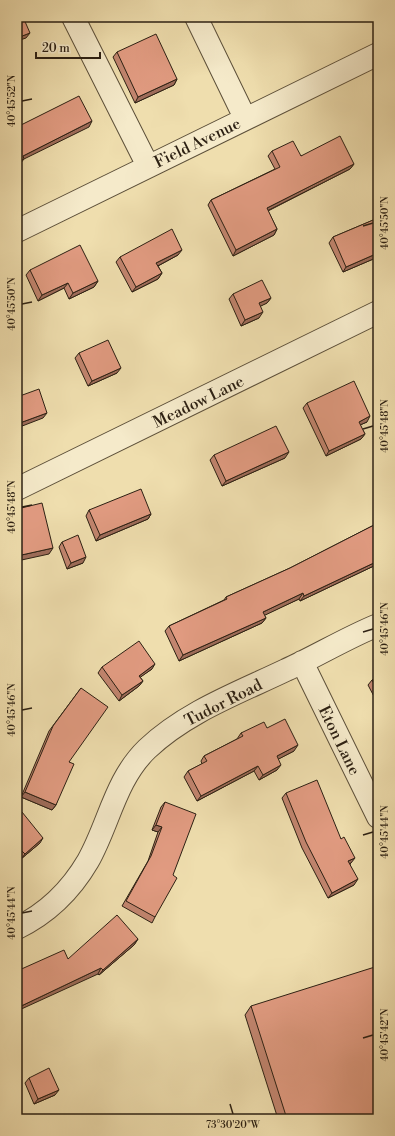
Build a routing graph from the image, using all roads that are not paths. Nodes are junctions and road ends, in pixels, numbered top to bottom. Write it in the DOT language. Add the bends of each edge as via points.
graph roads {
  1 [pos="73,17"];
  2 [pos="196,17"];
  3 [pos="378,54"];
  4 [pos="245,118"];
  5 [pos="148,166"];
  6 [pos="17,231"];
  7 [pos="378,312"];
  8 [pos="17,489"];
  9 [pos="378,625"];
  10 [pos="302,662"];
  11 [pos="378,817"];
  12 [pos="17,928"];
  1 -- 5 [label="street"];
  2 -- 4 [label="street"];
  3 -- 4 [label="street, Field Avenue"];
  4 -- 5 [label="street, Field Avenue"];
  5 -- 6 [label="street, Field Avenue"];
  7 -- 8 [label="street, Meadow Lane"];
  9 -- 10 [label="street, Tudor Road"];
  10 -- 11 [label="street, Eton Lane"];
  10 -- 12 [label="street, Tudor Road" via="192,715 147,749 125,778 89,860 71,887 55,903"];
}
